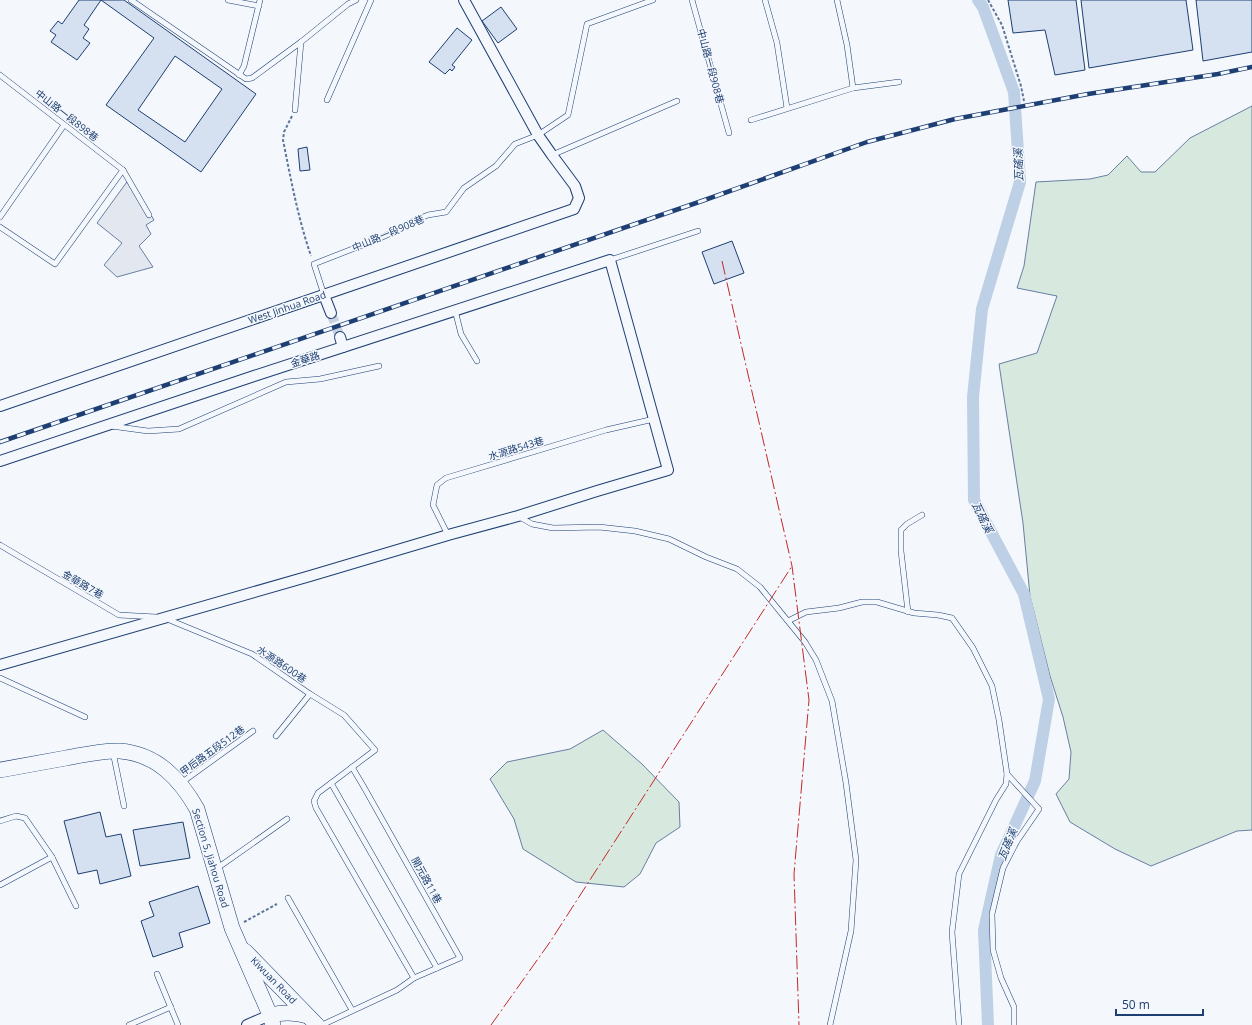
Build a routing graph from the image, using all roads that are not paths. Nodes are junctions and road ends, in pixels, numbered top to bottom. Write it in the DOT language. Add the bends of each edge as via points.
graph roads {
  1 [pos="131,0"];
  2 [pos="228,0"];
  3 [pos="260,0"];
  4 [pos="356,0"];
  5 [pos="371,0"];
  6 [pos="464,0"];
  7 [pos="653,0"];
  8 [pos="692,0"];
  9 [pos="765,0"];
  10 [pos="837,0"];
  11 [pos="259,6"];
  12 [pos="301,42"];
  13 [pos="0,75"];
  14 [pos="239,76"];
  15 [pos="899,82"];
  16 [pos="853,88"];
  17 [pos="327,100"];
  18 [pos="677,102"];
  19 [pos="787,108"];
  20 [pos="295,110"];
  21 [pos="751,120"];
  22 [pos="64,125"];
  23 [pos="729,133"];
  24 [pos="538,135"];
  25 [pos="552,155"];
  26 [pos="123,170"];
  27 [pos="149,215"];
  28 [pos="0,217"];
  29 [pos="0,228"];
  30 [pos="698,231"];
  31 [pos="610,260"];
  32 [pos="324,295"];
  33 [pos="455,310"];
  34 [pos="331,313"];
  35 [pos="477,361"];
  36 [pos="379,366"];
  37 [pos="0,406"];
  38 [pos="654,418"];
  39 [pos="104,426"];
  40 [pos="0,461"];
  41 [pos="922,515"];
  42 [pos="518,516"];
  43 [pos="448,534"];
  44 [pos="0,545"];
  45 [pos="908,612"];
  46 [pos="163,617"];
  47 [pos="788,620"];
  48 [pos="0,665"];
  49 [pos="0,678"];
  50 [pos="310,694"];
  51 [pos="85,717"];
  52 [pos="254,731"];
  53 [pos="276,736"];
  54 [pos="113,752"];
  55 [pos="352,767"];
  56 [pos="0,770"];
  57 [pos="1007,774"];
  58 [pos="181,783"];
  59 [pos="331,783"];
  60 [pos="124,806"];
  61 [pos="287,820"];
  62 [pos="0,821"];
  63 [pos="52,857"];
  64 [pos="215,870"];
  65 [pos="0,886"];
  66 [pos="288,898"];
  67 [pos="76,906"];
  68 [pos="239,944"];
  69 [pos="437,968"];
  70 [pos="157,974"];
  71 [pos="414,978"];
  72 [pos="171,1007"];
  73 [pos="352,1010"];
  74 [pos="271,1020"];
  75 [pos="313,1020"];
  76 [pos="129,1025"];
  77 [pos="178,1025"];
  78 [pos="247,1025"];
  79 [pos="322,1025"];
  80 [pos="830,1025"];
  81 [pos="959,1025"];
  82 [pos="1014,1025"];
  1 -- 14 [label="lane"];
  2 -- 11 [label="lane"];
  3 -- 11 [label="lane"];
  4 -- 12 [label="lane"];
  5 -- 17 [label="lane"];
  6 -- 24 [label="street"];
  7 -- 24 [label="lane, 中山路一段908巷" via="588,24 568,115"];
  8 -- 23 [label="lane, 中山路一段908巷"];
  9 -- 19 [label="lane" via="777,43"];
  10 -- 16 [label="lane"];
  11 -- 14 [label="lane" via="244,66"];
  12 -- 14 [label="lane" via="250,79"];
  12 -- 20 [label="lane"];
  13 -- 22 [label="lane, 中山路一段898巷"];
  15 -- 16 [label="lane"];
  16 -- 19 [label="lane"];
  18 -- 25 [label="lane"];
  19 -- 21 [label="lane"];
  22 -- 26 [label="lane, 中山路一段898巷"];
  22 -- 28 [label="lane"];
  24 -- 25 [label="street"];
  24 -- 32 [label="lane, 中山路一段908巷" via="515,144 496,166 464,188 446,212 428,215 378,239 314,264"];
  25 -- 32 [label="street, West Jinhua Road" via="575,186 578,198 574,209"];
  26 -- 27 [label="lane"];
  26 -- 29 [label="lane" via="55,264"];
  30 -- 31 [label="lane"];
  31 -- 33 [label="street, 金華路"];
  31 -- 38 [label="street"];
  32 -- 34 [label="street"];
  32 -- 37 [label="street, West Jinhua Road"];
  33 -- 35 [label="lane" via="461,334"];
  33 -- 39 [label="street, 金華路" via="341,342"];
  36 -- 39 [label="lane" via="320,379 286,382 179,429 148,432"];
  38 -- 42 [label="street" via="668,470"];
  38 -- 43 [label="lane, 水源路543巷" via="446,478 437,485 433,505"];
  39 -- 40 [label="street, 金華路"];
  41 -- 45 [label="lane" via="901,530"];
  42 -- 43 [label="street"];
  42 -- 47 [label="lane" via="532,524 552,528 599,527 635,531 668,539 737,569 760,587"];
  43 -- 46 [label="street"];
  44 -- 46 [label="lane, 金華路7巷" via="119,615"];
  45 -- 47 [label="lane" via="877,602 862,602 806,612"];
  45 -- 57 [label="lane" via="952,618 973,648 992,686"];
  46 -- 48 [label="street"];
  46 -- 50 [label="lane, 水源路600巷" via="252,654"];
  47 -- 80 [label="lane" via="806,642 816,660 832,701 856,860 851,931"];
  49 -- 51 [label="lane"];
  50 -- 53 [label="lane"];
  50 -- 55 [label="lane, 水源路600巷" via="344,715 375,750"];
  52 -- 58 [label="lane, 甲后路五段512巷"];
  54 -- 56 [label="main road, Section 5, Jiahou Road" via="92,753"];
  54 -- 58 [label="main road, Section 5, Jiahou Road" via="140,755 156,762"];
  54 -- 60 [label="lane"];
  55 -- 59 [label="lane"];
  55 -- 69 [label="lane, 開元路11巷" via="460,958"];
  57 -- 81 [label="lane" via="1006,784 959,874 952,932"];
  57 -- 82 [label="lane" via="1038,809 1003,868 992,914 993,950 1001,978 1014,1007"];
  58 -- 64 [label="main road, Section 5, Jiahou Road" via="197,809"];
  59 -- 69 [label="lane"];
  59 -- 71 [label="lane" via="318,793 314,801 316,808"];
  61 -- 64 [label="lane"];
  62 -- 63 [label="lane" via="16,816 25,818"];
  63 -- 65 [label="lane"];
  63 -- 67 [label="lane"];
  64 -- 68 [label="main road, Section 5, Jiahou Road"];
  66 -- 73 [label="lane"];
  68 -- 74 [label="main road, Section 5, Jiahou Road"];
  68 -- 75 [label="main road, Kiwuan Road"];
  69 -- 71 [label="lane, 開元路11巷"];
  70 -- 72 [label="lane"];
  71 -- 73 [label="lane, 開元路11巷" via="397,990"];
  72 -- 76 [label="lane"];
  72 -- 77 [label="lane"];
  73 -- 79 [label="lane, 開元路11巷"];
  74 -- 75 [label="main road" via="290,1012"];
  74 -- 78 [label="street"];
}
